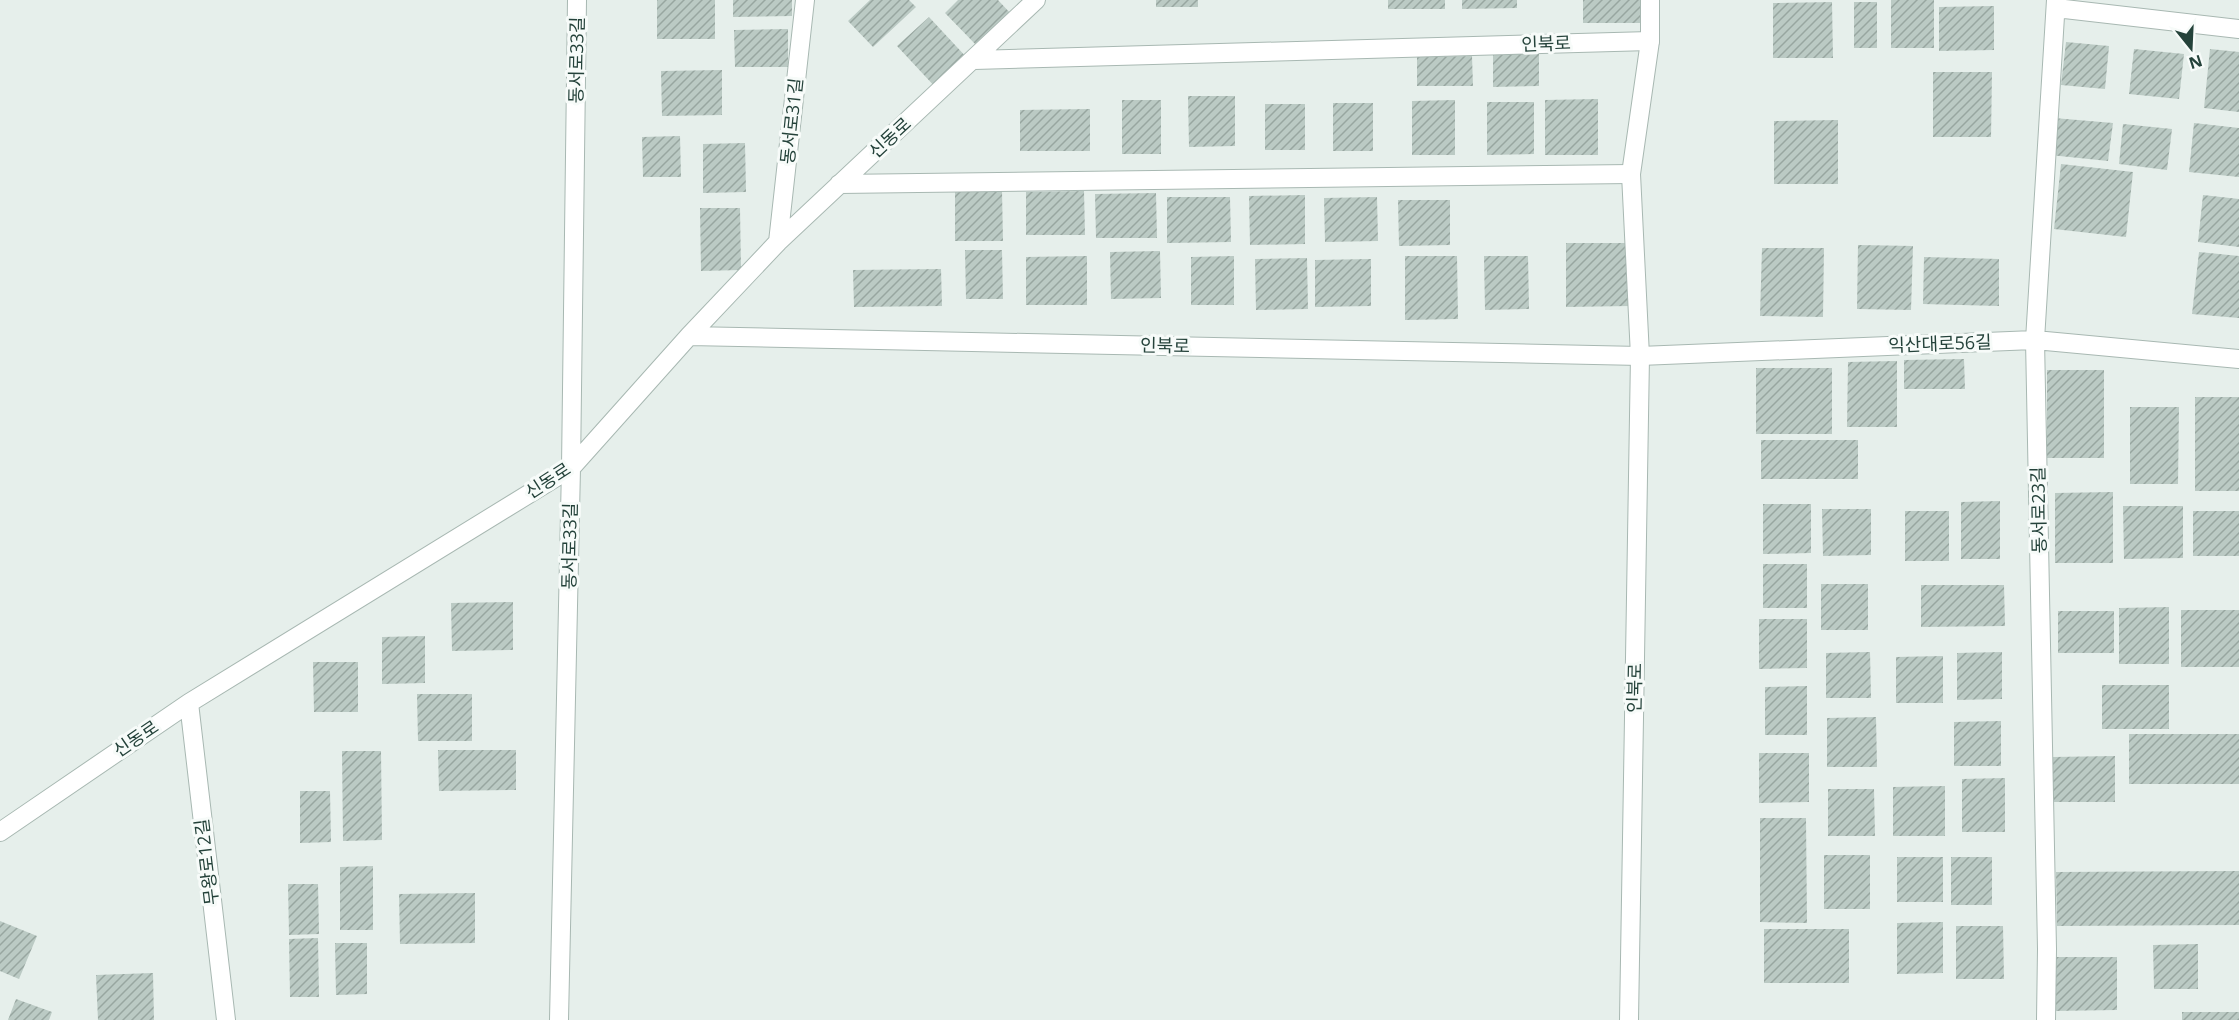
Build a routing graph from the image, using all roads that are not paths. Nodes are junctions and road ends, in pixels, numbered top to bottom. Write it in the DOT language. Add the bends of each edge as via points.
graph roads {
  1 [pos="577,0"];
  2 [pos="806,0"];
  3 [pos="1036,0"];
  4 [pos="1650,0"];
  5 [pos="2056,4"];
  6 [pos="2239,29"];
  7 [pos="1650,41"];
  8 [pos="974,60"];
  9 [pos="1631,174"];
  10 [pos="839,184"];
  11 [pos="778,242"];
  12 [pos="689,336"];
  13 [pos="2036,340"];
  14 [pos="1640,356"];
  15 [pos="2239,359"];
  16 [pos="571,468"];
  17 [pos="189,703"];
  18 [pos="0,832"];
  19 [pos="226,1020"];
  20 [pos="559,1020"];
  21 [pos="1629,1020"];
  22 [pos="2046,1020"];
  1 -- 16 [label="street, 동서로33길"];
  2 -- 11 [label="street, 동서로31길"];
  3 -- 8 [label="street, 신동로"];
  4 -- 7 [label="street, 인북로"];
  5 -- 6 [label="street"];
  5 -- 13 [label="street, 동서로23길"];
  7 -- 8 [label="street, 인북로"];
  7 -- 9 [label="street, 인북로"];
  8 -- 10 [label="street, 신동로"];
  9 -- 10 [label="street"];
  9 -- 14 [label="street, 인북로"];
  10 -- 11 [label="street, 신동로"];
  11 -- 12 [label="street, 신동로"];
  12 -- 14 [label="street, 인북로"];
  12 -- 16 [label="street, 신동로"];
  13 -- 14 [label="street, 익산대로56길"];
  13 -- 15 [label="street, 익산대로56길"];
  13 -- 22 [label="street, 동서로23길"];
  14 -- 21 [label="street, 인북로"];
  16 -- 17 [label="street, 신동로"];
  16 -- 20 [label="street, 동서로33길"];
  17 -- 18 [label="street, 신동로"];
  17 -- 19 [label="street, 무왕로12길"];
}
